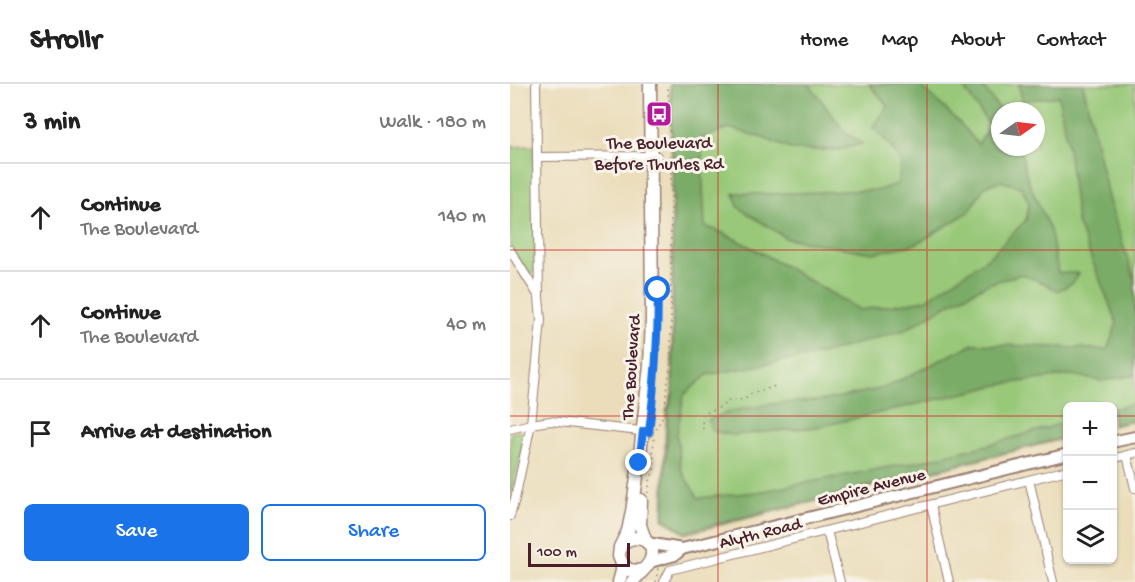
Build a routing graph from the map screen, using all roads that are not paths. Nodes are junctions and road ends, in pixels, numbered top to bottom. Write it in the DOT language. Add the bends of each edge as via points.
graph roads {
  1 [pos="536,84"];
  2 [pos="650,84"];
  3 [pos="656,84"];
  4 [pos="653,156"];
  5 [pos="538,157"];
  6 [pos="510,250"];
  7 [pos="539,297"];
  8 [pos="531,424"];
  9 [pos="510,429"];
  10 [pos="646,432"];
  11 [pos="1135,437"];
  12 [pos="1117,441"];
  13 [pos="1131,454"];
  14 [pos="1063,455"];
  15 [pos="1063,471"];
  16 [pos="1029,480"];
  17 [pos="1135,488"];
  18 [pos="931,505"];
  19 [pos="510,516"];
  20 [pos="827,531"];
  21 [pos="646,541"];
  22 [pos="623,543"];
  23 [pos="682,549"];
  24 [pos="622,564"];
  25 [pos="651,566"];
  26 [pos="620,582"];
  27 [pos="632,582"];
  28 [pos="664,582"];
  29 [pos="840,582"];
  30 [pos="949,582"];
  31 [pos="1053,582"];
  1 -- 5 [label="street"];
  2 -- 4 [label="main road, The Boulevard"];
  3 -- 4 [label="main road, The Boulevard"];
  4 -- 5 [label="street"];
  4 -- 10 [label="main road, The Boulevard" via="652,319"];
  5 -- 7 [label="street"];
  6 -- 7 [label="street"];
  7 -- 8 [label="street" via="541,320"];
  8 -- 9 [label="street"];
  8 -- 10 [label="street" via="550,421"];
  8 -- 19 [label="street"];
  10 -- 21 [label="main road, The Boulevard" via="640,508 640,525"];
  10 -- 22 [label="main road, The Boulevard"];
  11 -- 12 [label="main road"];
  13 -- 17 [label="street"];
  14 -- 23 [label="main road, Empire Avenue"];
  15 -- 16 [label="street, Alyth Road"];
  16 -- 18 [label="street, Alyth Road"];
  16 -- 31 [label="street"];
  18 -- 20 [label="street, Alyth Road"];
  18 -- 30 [label="street"];
  20 -- 28 [label="street, Alyth Road" via="670,570"];
  20 -- 29 [label="street"];
  21 -- 22 [label="main road" via="635,537"];
  21 -- 23 [label="main road, Empire Avenue"];
  21 -- 25 [label="main road" via="652,551"];
  22 -- 24 [label="main road" via="619,551"];
  23 -- 25 [label="main road, Empire Avenue"];
  24 -- 25 [label="main road" via="638,571"];
  24 -- 26 [label="main road"];
  25 -- 27 [label="main road"];
}
